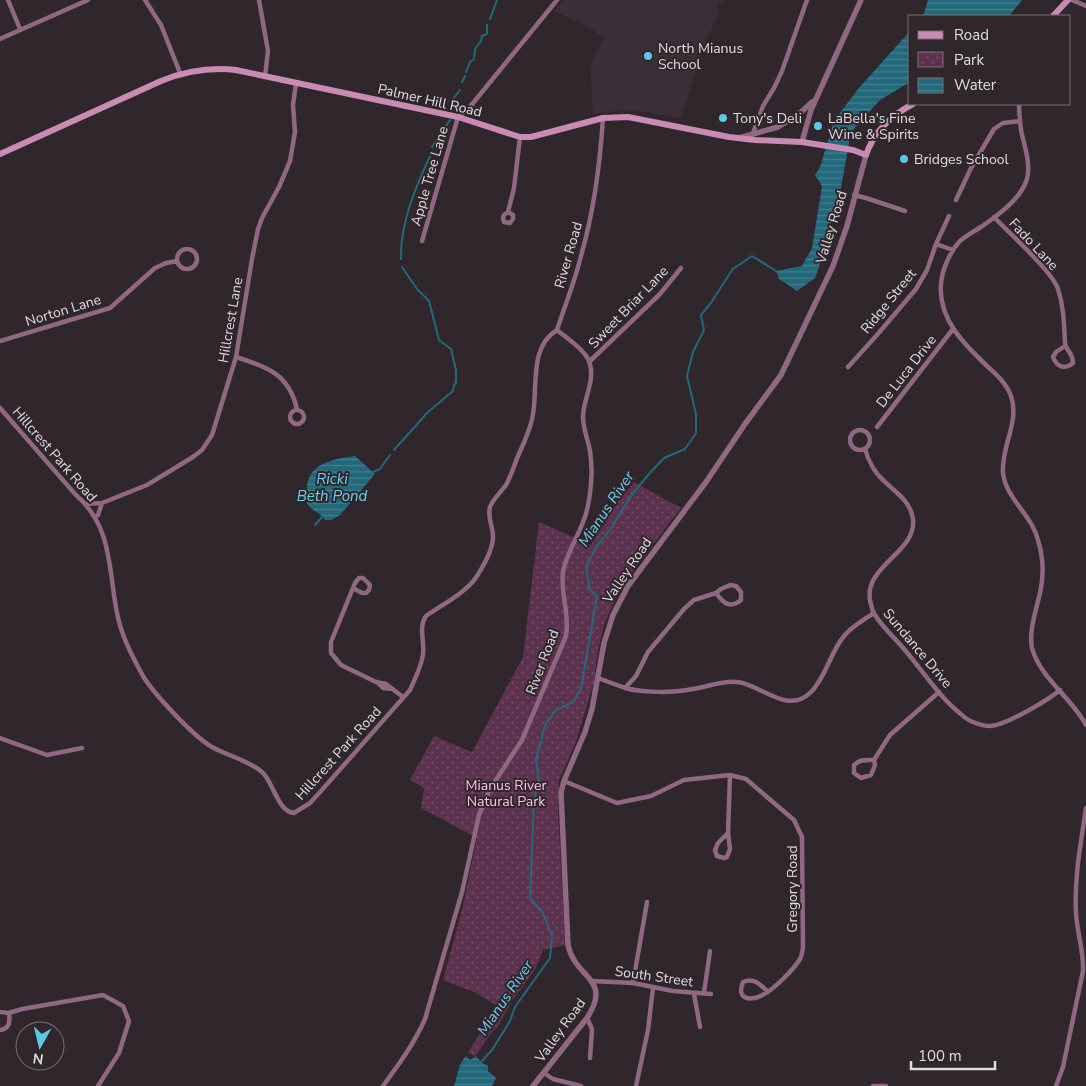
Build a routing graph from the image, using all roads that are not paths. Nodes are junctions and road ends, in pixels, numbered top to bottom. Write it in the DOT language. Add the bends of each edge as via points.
graph roads {
  1 [pos="8,0"];
  2 [pos="88,0"];
  3 [pos="145,0"];
  4 [pos="259,0"];
  5 [pos="557,0"];
  6 [pos="807,0"];
  7 [pos="861,0"];
  8 [pos="1070,0"];
  9 [pos="1086,6"];
  10 [pos="1054,15"];
  11 [pos="20,29"];
  12 [pos="0,39"];
  13 [pos="180,73"];
  14 [pos="266,76"];
  15 [pos="296,83"];
  16 [pos="816,99"];
  17 [pos="911,105"];
  18 [pos="1018,105"];
  19 [pos="458,117"];
  20 [pos="603,118"];
  21 [pos="1020,121"];
  22 [pos="754,133"];
  23 [pos="520,137"];
  24 [pos="739,138"];
  25 [pos="802,142"];
  26 [pos="0,154"];
  27 [pos="866,155"];
  28 [pos="854,196"];
  29 [pos="956,200"];
  30 [pos="905,211"];
  31 [pos="508,212"];
  32 [pos="950,216"];
  33 [pos="994,217"];
  34 [pos="422,241"];
  35 [pos="936,244"];
  36 [pos="953,250"];
  37 [pos="177,261"];
  38 [pos="681,268"];
  39 [pos="953,329"];
  40 [pos="558,330"];
  41 [pos="0,341"];
  42 [pos="1065,346"];
  43 [pos="236,357"];
  44 [pos="590,361"];
  45 [pos="848,366"];
  46 [pos="0,408"];
  47 [pos="297,410"];
  48 [pos="877,427"];
  49 [pos="865,449"];
  50 [pos="102,503"];
  51 [pos="86,504"];
  52 [pos="95,518"];
  53 [pos="353,588"];
  54 [pos="716,593"];
  55 [pos="874,613"];
  56 [pos="598,678"];
  57 [pos="625,688"];
  58 [pos="1060,690"];
  59 [pos="939,692"];
  60 [pos="403,697"];
  61 [pos="1086,725"];
  62 [pos="0,738"];
  63 [pos="82,748"];
  64 [pos="874,760"];
  65 [pos="730,775"];
  66 [pos="564,781"];
  67 [pos="1086,808"];
  68 [pos="728,832"];
  69 [pos="647,902"];
  70 [pos="710,951"];
  71 [pos="592,981"];
  72 [pos="633,983"];
  73 [pos="652,988"];
  74 [pos="768,992"];
  75 [pos="704,993"];
  76 [pos="694,994"];
  77 [pos="712,994"];
  78 [pos="0,1012"];
  79 [pos="9,1013"];
  80 [pos="587,1018"];
  81 [pos="700,1027"];
  82 [pos="0,1030"];
  83 [pos="590,1058"];
  84 [pos="544,1073"];
  85 [pos="98,1086"];
  86 [pos="383,1086"];
  87 [pos="533,1086"];
  88 [pos="581,1086"];
  89 [pos="636,1086"];
  90 [pos="873,1086"];
  91 [pos="886,1086"];
  92 [pos="1056,1086"];
  1 -- 11 [label="street"];
  2 -- 11 [label="street"];
  3 -- 13 [label="street" via="161,25"];
  4 -- 14 [label="street" via="268,51"];
  5 -- 19 [label="street" via="469,108"];
  6 -- 22 [label="street" via="782,71 763,106"];
  7 -- 16 [label="street"];
  8 -- 9 [label="street"];
  8 -- 10 [label="main road"];
  11 -- 12 [label="street"];
  13 -- 14 [label="main road, Palmer Hill Road" via="226,69"];
  13 -- 26 [label="main road, Palmer Hill Road"];
  14 -- 15 [label="main road, Palmer Hill Road"];
  15 -- 19 [label="main road, Palmer Hill Road"];
  15 -- 43 [label="street, Hillcrest Lane" via="294,146 286,173 258,229"];
  16 -- 22 [label="street" via="778,127"];
  16 -- 25 [label="street"];
  17 -- 27 [label="main road, Valley Road" via="883,125 870,142"];
  18 -- 21 [label="street"];
  19 -- 23 [label="main road, Palmer Hill Road"];
  19 -- 34 [label="street, Apple Tree Lane"];
  20 -- 23 [label="main road, Palmer Hill Road"];
  20 -- 24 [label="main road, Palmer Hill Road" via="640,118"];
  20 -- 40 [label="street, River Road" via="590,218"];
  21 -- 29 [label="street" via="1003,123 994,129"];
  21 -- 33 [label="street" via="1028,174 1021,190"];
  22 -- 24 [label="street"];
  23 -- 31 [label="street"];
  24 -- 25 [label="main road, Palmer Hill Road"];
  25 -- 27 [label="main road, Palmer Hill Road"];
  27 -- 28 [label="street, Valley Road"];
  28 -- 30 [label="street"];
  28 -- 56 [label="street, Valley Road" via="833,266 781,375 628,586 607,630"];
  32 -- 35 [label="street, Ridge Street"];
  33 -- 36 [label="street" via="964,237"];
  33 -- 42 [label="street, Fado Lane" via="1058,288 1065,325"];
  35 -- 36 [label="street"];
  35 -- 45 [label="street, Ridge Street" via="927,270 916,288"];
  36 -- 39 [label="street" via="943,273 941,293"];
  37 -- 37 [label="street, Norton Lane" via="179,252 186,249 196,257 195,264 188,269"];
  37 -- 41 [label="street, Norton Lane" via="155,268 110,308"];
  38 -- 44 [label="street, Sweet Briar Lane" via="660,294"];
  39 -- 48 [label="street, De Luca Drive"];
  39 -- 58 [label="street" via="1010,393 1014,411 1005,452 1005,485 1038,536 1043,560 1032,648 1040,666"];
  40 -- 44 [label="street"];
  40 -- 60 [label="street, Hillcrest Park Road" via="550,334 538,357 530,427 506,484 490,505 491,548 471,583 422,622 423,654 415,680"];
  42 -- 42 [label="street, Fado Lane" via="1073,356 1073,363 1062,367 1053,358"];
  43 -- 47 [label="street" via="274,372 289,386"];
  43 -- 50 [label="street, Hillcrest Lane" via="212,435 202,450 147,485"];
  44 -- 86 [label="street, River Road" via="592,379 583,419 591,461 590,492 583,522 565,561 566,636 522,740 490,788 479,815 462,892 425,1019 405,1058"];
  46 -- 51 [label="street, Hillcrest Park Road"];
  49 -- 49 [label="street, Sundance Drive" via="870,442 868,435 863,431 856,432 851,437 851,444 858,450"];
  49 -- 55 [label="street, Sundance Drive" via="877,474 904,498 913,522 904,545 872,583 870,598"];
  50 -- 51 [label="street, Hillcrest Lane"];
  50 -- 52 [label="street"];
  51 -- 52 [label="street, Hillcrest Park Road"];
  52 -- 60 [label="street, Hillcrest Park Road" via="107,546 117,614 129,649 145,678 178,717 210,746 264,773 288,811 297,812 310,803"];
  53 -- 60 [label="street" via="331,642 331,653 341,665 386,684"];
  54 -- 54 [label="street" via="730,585 741,592 736,604 722,602"];
  54 -- 57 [label="street" via="694,600 684,609 648,652 636,676"];
  55 -- 57 [label="street" via="844,636 810,692 797,700 779,700 739,682 639,692"];
  55 -- 59 [label="street, Sundance Drive"];
  56 -- 57 [label="street"];
  56 -- 66 [label="street, Valley Road" via="585,732"];
  58 -- 59 [label="street, Sundance Drive" via="1028,711 990,726 962,716"];
  58 -- 61 [label="street"];
  59 -- 64 [label="street" via="890,736"];
  62 -- 63 [label="street" via="47,755"];
  64 -- 64 [label="street" via="871,774 861,778 854,773 856,762"];
  65 -- 66 [label="street, Gregory Road" via="684,780 651,796 617,803"];
  65 -- 68 [label="street"];
  65 -- 74 [label="street, Gregory Road" via="746,779 794,820 802,837 803,948 800,959"];
  66 -- 71 [label="street, Valley Road" via="561,793 568,945 574,961"];
  67 -- 92 [label="street" via="1076,905 1083,971"];
  68 -- 68 [label="street" via="729,854 721,858 715,850"];
  69 -- 72 [label="street"];
  70 -- 75 [label="street"];
  71 -- 72 [label="street, South Street"];
  71 -- 80 [label="street, Valley Road" via="598,998"];
  72 -- 73 [label="street, South Street"];
  73 -- 76 [label="street, South Street"];
  73 -- 89 [label="street" via="648,1030"];
  74 -- 74 [label="street, Gregory Road" via="748,999 743,996 741,987 743,982 752,980"];
  75 -- 76 [label="street, South Street"];
  75 -- 77 [label="street, South Street"];
  76 -- 81 [label="street"];
  78 -- 79 [label="street"];
  79 -- 82 [label="street" via="8,1026"];
  79 -- 85 [label="street" via="103,995 123,1006 129,1021 119,1053"];
  80 -- 83 [label="street" via="592,1030"];
  80 -- 84 [label="street, Valley Road"];
  84 -- 87 [label="street, Valley Road"];
  84 -- 88 [label="street" via="553,1079"];
  90 -- 91 [label="street"];
}
